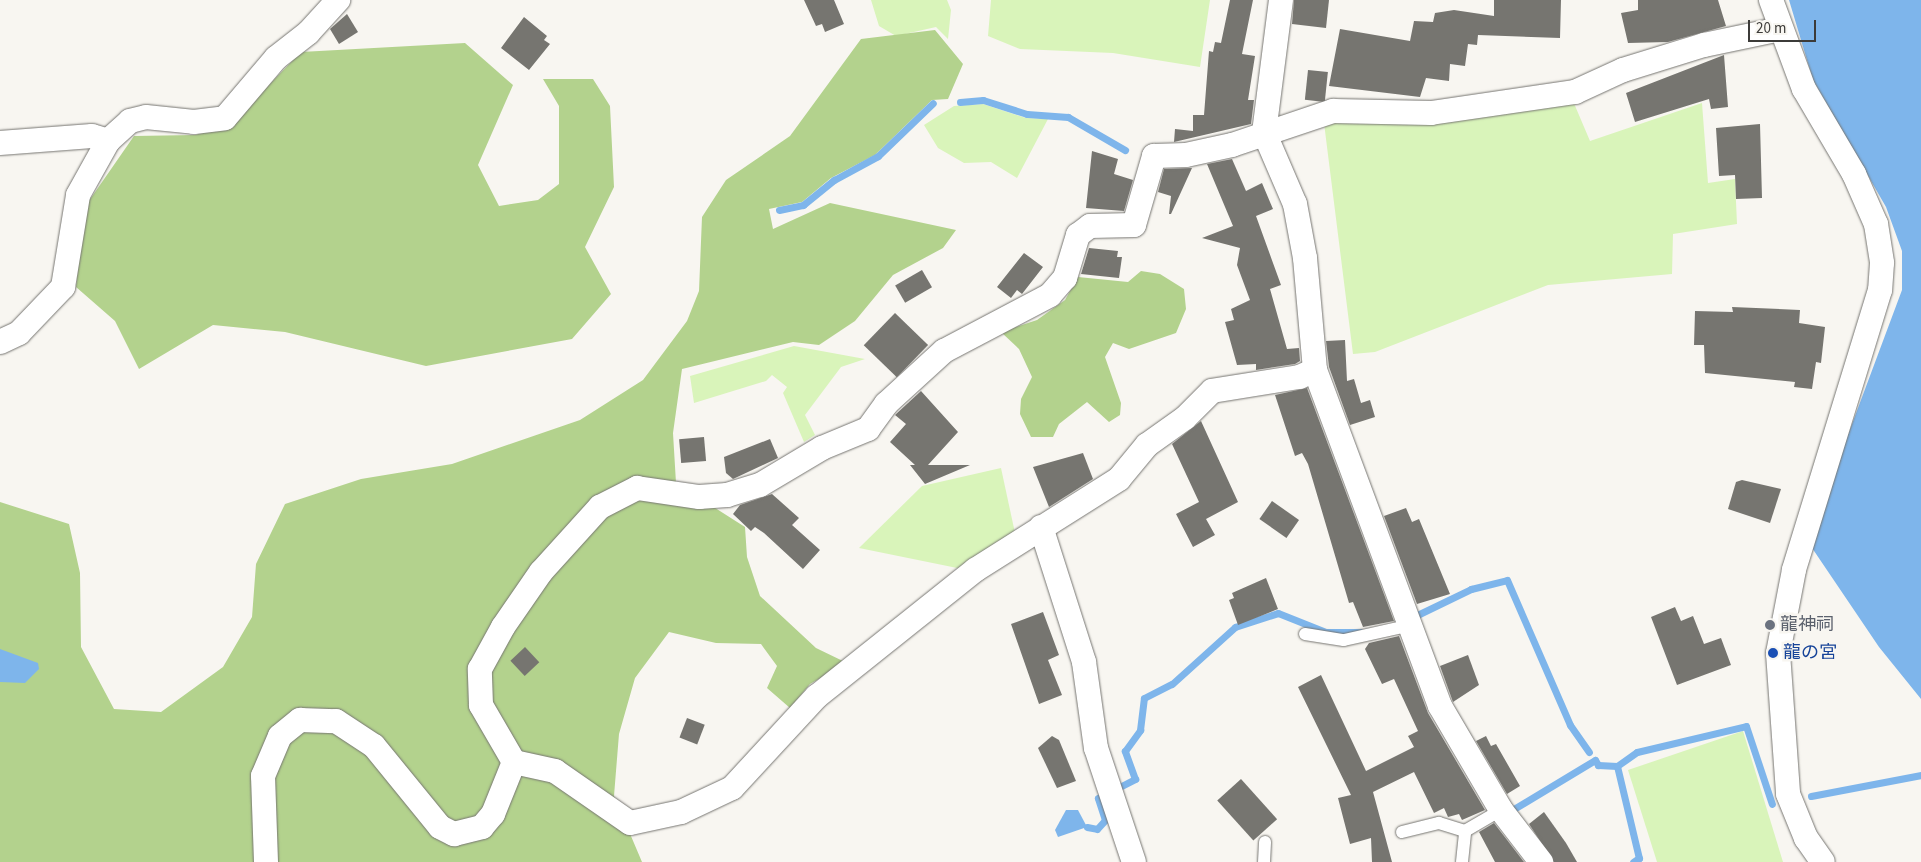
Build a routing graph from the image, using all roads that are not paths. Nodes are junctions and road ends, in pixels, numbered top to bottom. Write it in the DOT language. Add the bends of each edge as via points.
graph roads {
  1 [pos="338,0"];
  2 [pos="1281,0"];
  3 [pos="1771,0"];
  4 [pos="1780,29"];
  5 [pos="1264,132"];
  6 [pos="108,141"];
  7 [pos="0,143"];
  8 [pos="0,342"];
  9 [pos="1315,370"];
  10 [pos="1042,527"];
  11 [pos="1407,626"];
  12 [pos="1305,634"];
  13 [pos="514,762"];
  14 [pos="1501,810"];
  15 [pos="1465,831"];
  16 [pos="1402,832"];
  17 [pos="1265,842"];
  18 [pos="1138,859"];
  19 [pos="266,862"];
  20 [pos="1264,862"];
  21 [pos="1462,862"];
  22 [pos="1541,862"];
  23 [pos="1822,862"];
  1 -- 6 [label="street" via="308,34 276,58 225,118 194,122 146,116 130,122"];
  2 -- 5 [label="street"];
  3 -- 4 [label="street"];
  4 -- 5 [label="street" via="1704,45 1623,70 1575,92 1431,112 1333,111"];
  4 -- 23 [label="street" via="1804,90 1854,174 1876,224 1882,263 1880,290 1794,570 1778,653 1788,794 1806,838"];
  5 -- 9 [label="street" via="1295,204 1306,258"];
  5 -- 13 [label="street" via="1186,155 1154,156 1134,224 1090,226 1078,235 1065,278 1050,295 944,351 904,386 868,429 822,448 760,485 744,490 699,497 637,488 600,508 541,572 480,669 481,704"];
  6 -- 7 [label="street" via="92,136"];
  6 -- 8 [label="street" via="78,195 63,287 19,333"];
  9 -- 10 [label="street" via="1299,377 1212,391 1185,418 1147,445 1119,479"];
  9 -- 11 [label="street"];
  10 -- 13 [label="street" via="975,570 817,696 732,788 681,812 630,823 555,772"];
  10 -- 18 [label="street" via="1084,662 1096,748"];
  11 -- 12 [label="lane" via="1344,640"];
  11 -- 14 [label="street" via="1440,706"];
  13 -- 19 [label="street" via="493,814 482,827 454,834 440,827 392,764 366,741 336,721 300,720 280,736 263,776"];
  14 -- 15 [label="lane"];
  14 -- 22 [label="street"];
  15 -- 16 [label="lane" via="1439,823"];
  15 -- 21 [label="lane"];
  17 -- 20 [label="lane"];
}
